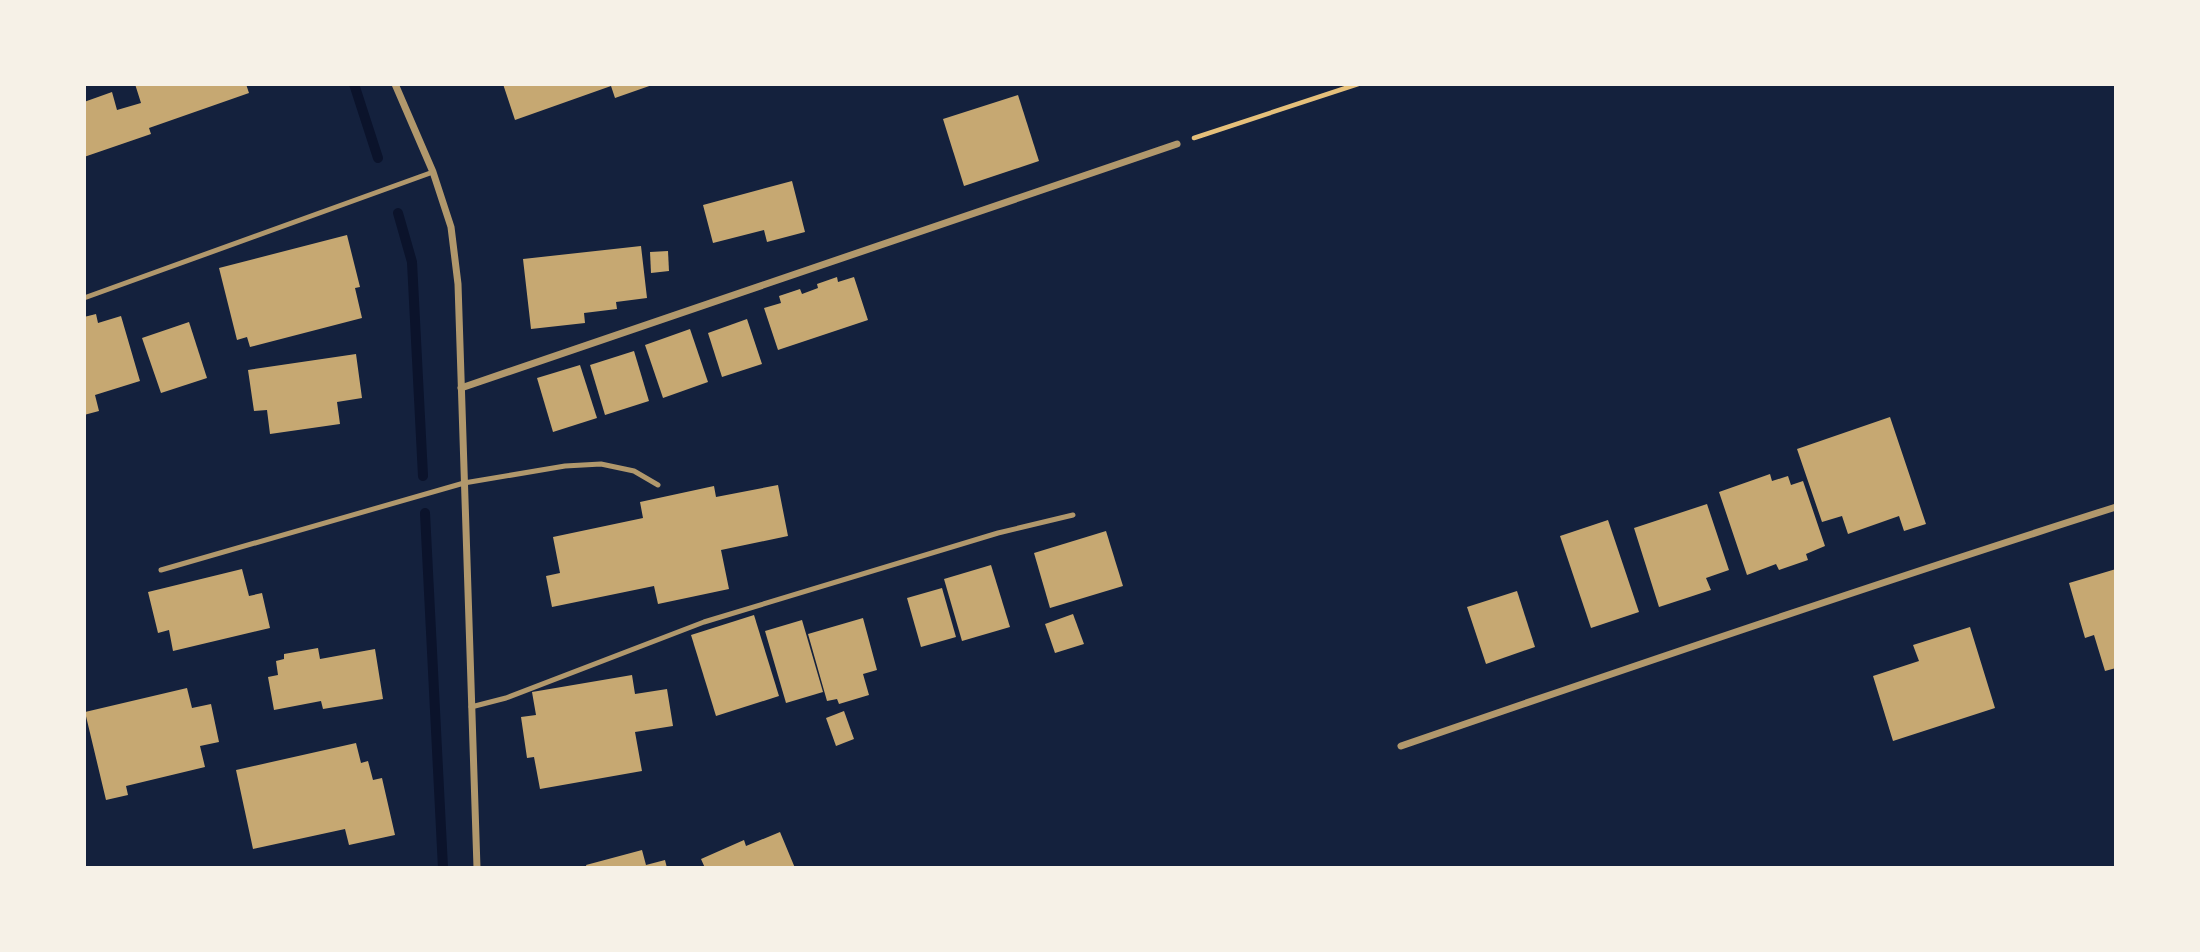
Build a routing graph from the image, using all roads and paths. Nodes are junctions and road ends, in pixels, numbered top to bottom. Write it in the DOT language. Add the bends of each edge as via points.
graph roads {
  1 [pos="395,84"];
  2 [pos="1358,84"];
  3 [pos="1177,144"];
  4 [pos="433,172"];
  5 [pos="84,298"];
  6 [pos="461,387"];
  7 [pos="464,484"];
  8 [pos="658,485"];
  9 [pos="2116,507"];
  10 [pos="1073,514"];
  11 [pos="161,570"];
  12 [pos="471,707"];
  13 [pos="1401,746"];
  14 [pos="477,868"];
  1 -- 4 [label="street"];
  2 -- 3 [label="path"];
  3 -- 6 [label="street"];
  4 -- 5 [label="lane"];
  4 -- 6 [label="street" via="451,227"];
  6 -- 7 [label="street"];
  7 -- 8 [label="lane" via="601,464 634,471"];
  7 -- 11 [label="lane"];
  7 -- 12 [label="street"];
  9 -- 13 [label="street"];
  10 -- 12 [label="lane" via="704,622 506,698"];
  12 -- 14 [label="street"];
}
